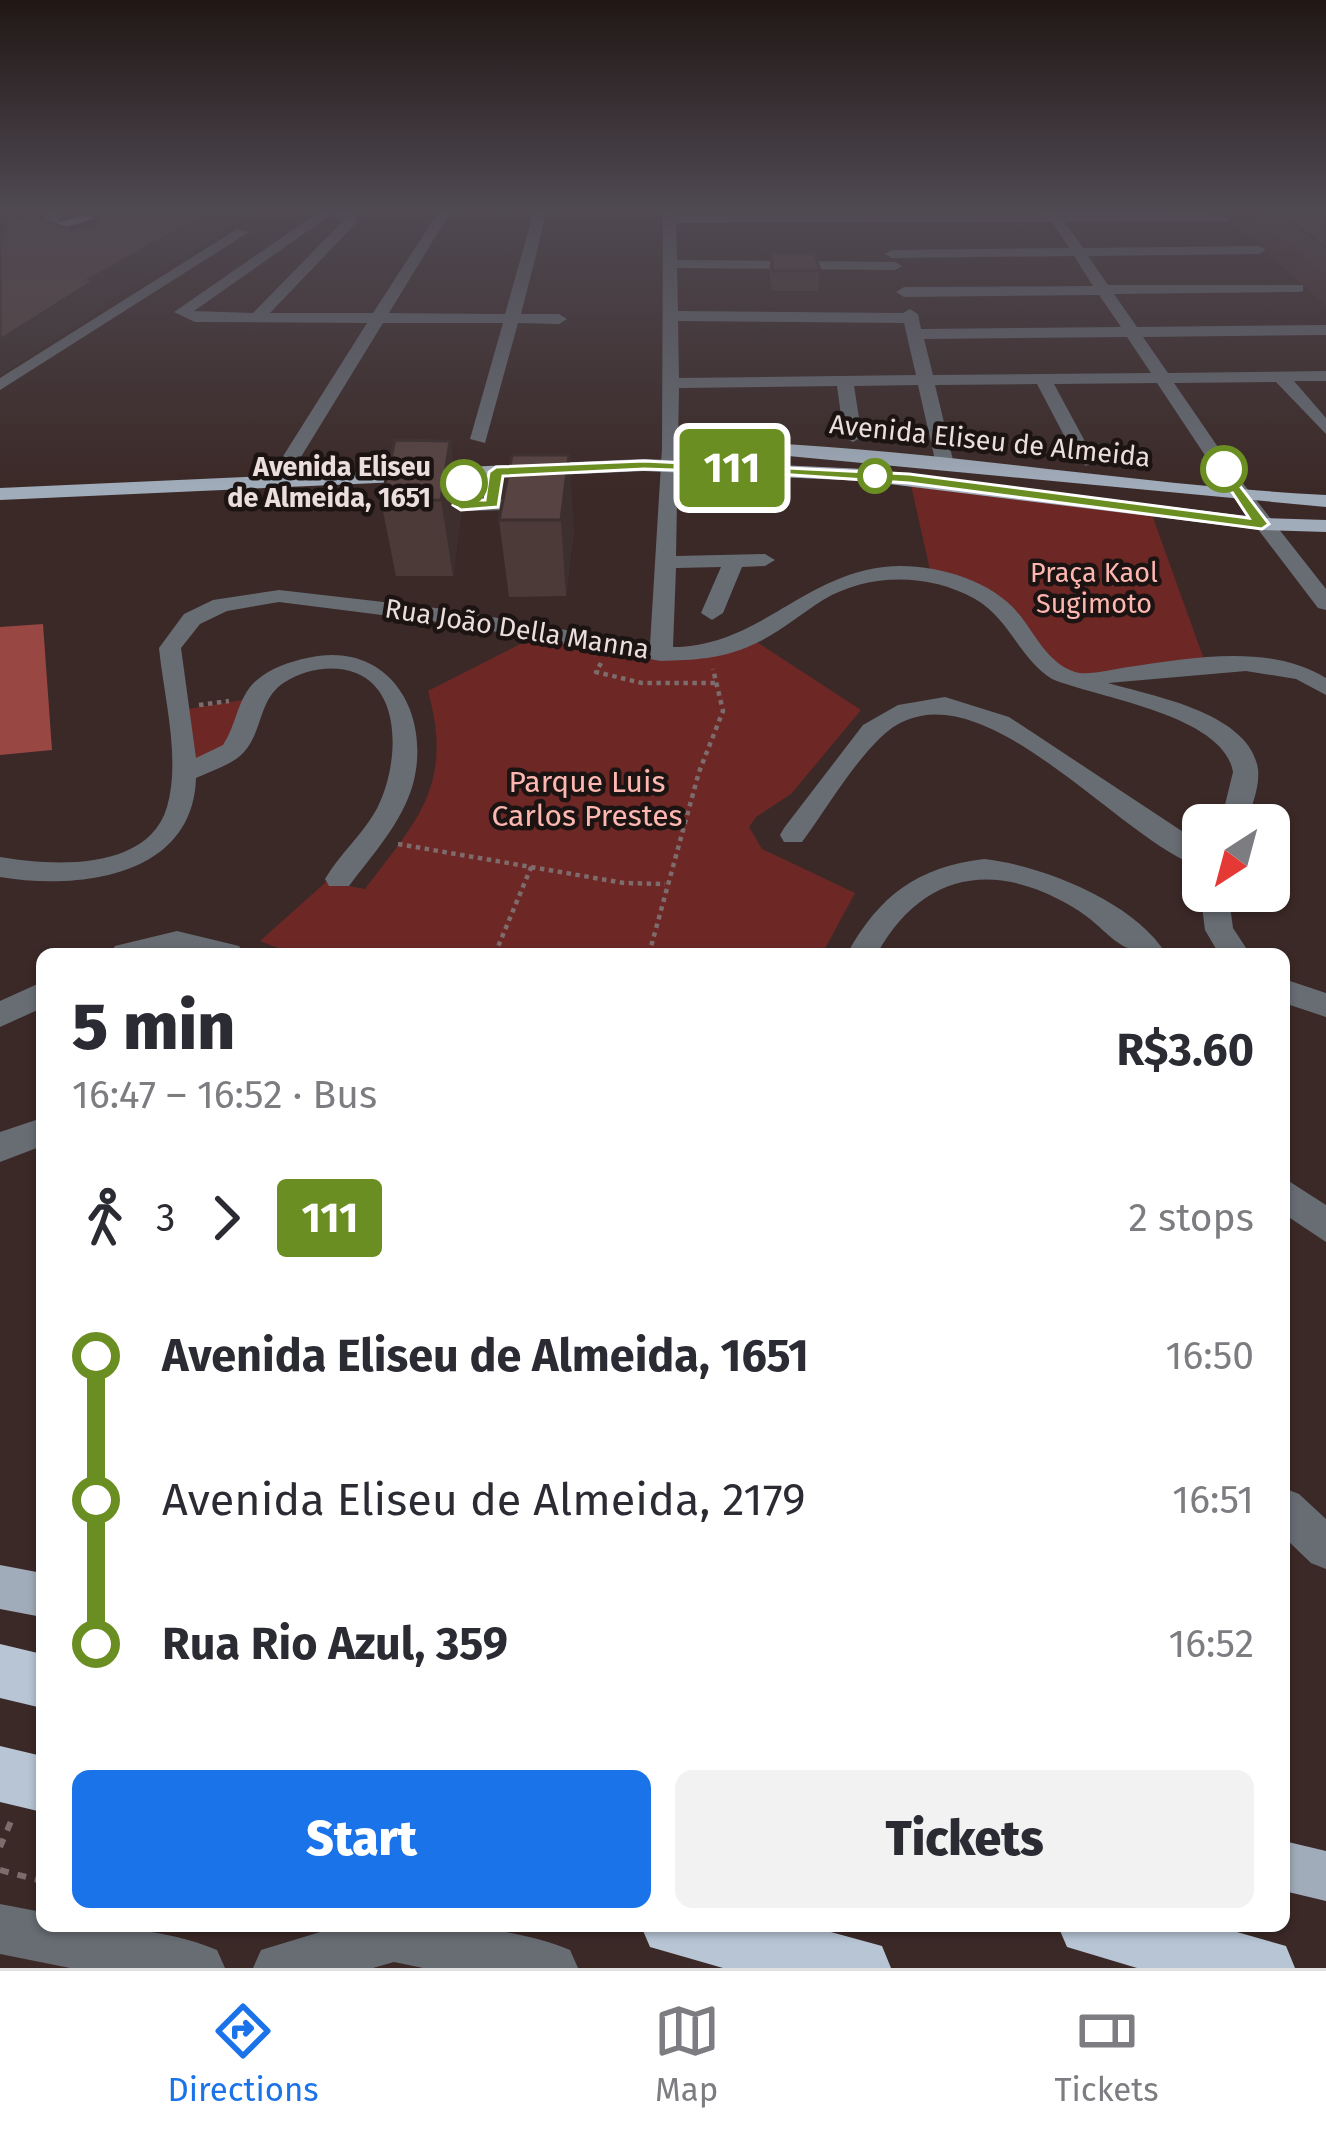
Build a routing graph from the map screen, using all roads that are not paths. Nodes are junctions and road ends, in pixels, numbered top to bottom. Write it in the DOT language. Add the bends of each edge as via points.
graph roads {
  1 [pos="130,303"];
  2 [pos="190,303"];
  3 [pos="271,303"];
  4 [pos="384,303"];
  5 [pos="515,303"];
  6 [pos="669,303"];
  7 [pos="907,303"];
  8 [pos="1111,303"];
  9 [pos="670,316"];
  10 [pos="257,317"];
  11 [pos="375,317"];
  12 [pos="511,319"];
  13 [pos="559,319"];
  14 [pos="913,326"];
  15 [pos="1326,330"];
  16 [pos="1132,332"];
  17 [pos="1162,376"];
  18 [pos="1326,376"];
  19 [pos="1281,377"];
  20 [pos="1042,378"];
  21 [pos="927,380"];
  22 [pos="845,381"];
  23 [pos="670,383"];
  24 [pos="0,385"];
  25 [pos="1326,429"];
  26 [pos="853,437"];
  27 [pos="479,439"];
  28 [pos="670,457"];
  29 [pos="944,460"];
  30 [pos="1086,460"];
  31 [pos="289,461"];
  32 [pos="496,472"];
  33 [pos="464,473"];
  34 [pos="0,475"];
  35 [pos="0,494"];
  36 [pos="1242,495"];
  37 [pos="1326,501"];
  38 [pos="493,504"];
  39 [pos="461,505"];
  40 [pos="418,506"];
  41 [pos="571,506"];
  42 [pos="1262,524"];
  43 [pos="1326,526"];
  44 [pos="765,560"];
  45 [pos="734,561"];
  46 [pos="665,562"];
  47 [pos="1326,603"];
  48 [pos="712,613"];
  49 [pos="662,654"];
  50 [pos="1072,679"];
  51 [pos="1326,688"];
  52 [pos="182,774"];
  53 [pos="1239,804"];
  54 [pos="793,835"];
  55 [pos="1182,844"];
  56 [pos="0,867"];
  57 [pos="339,879"];
  58 [pos="1217,912"];
  59 [pos="150,948"];
  60 [pos="203,948"];
  61 [pos="866,948"];
  62 [pos="1142,948"];
  63 [pos="1231,948"];
  64 [pos="1290,993"];
  65 [pos="36,997"];
  66 [pos="1326,1005"];
  67 [pos="0,1016"];
  68 [pos="36,1134"];
  69 [pos="0,1147"];
  70 [pos="1290,1198"];
  71 [pos="1326,1226"];
  72 [pos="1290,1514"];
  73 [pos="1326,1547"];
  74 [pos="0,1587"];
  75 [pos="36,1594"];
  76 [pos="0,1671"];
  77 [pos="36,1680"];
  78 [pos="0,1774"];
  79 [pos="36,1783"];
  80 [pos="1290,1867"];
  81 [pos="1326,1876"];
  82 [pos="0,1929"];
  83 [pos="697,1932"];
  84 [pos="1113,1932"];
  85 [pos="288,1967"];
  86 [pos="199,1968"];
  87 [pos="552,1968"];
  88 [pos="860,1968"];
  89 [pos="1264,1968"];
  1 -- 24 [label="street"];
  2 -- 10 [label="street" via="182,308 195,317"];
  3 -- 10 [label="street"];
  4 -- 11 [label="street"];
  5 -- 12 [label="street"];
  6 -- 9 [label="street"];
  7 -- 14 [label="street"];
  8 -- 16 [label="street"];
  9 -- 14 [label="street"];
  9 -- 23 [label="street"];
  10 -- 11 [label="street"];
  11 -- 12 [label="street"];
  11 -- 31 [label="street"];
  12 -- 13 [label="street"];
  12 -- 27 [label="street"];
  14 -- 16 [label="street"];
  14 -- 21 [label="street"];
  15 -- 16 [label="street"];
  16 -- 17 [label="street"];
  17 -- 19 [label="street"];
  17 -- 20 [label="street"];
  17 -- 36 [label="street"];
  18 -- 19 [label="street"];
  19 -- 25 [label="street"];
  20 -- 21 [label="street"];
  20 -- 30 [label="street"];
  21 -- 22 [label="street"];
  21 -- 29 [label="street"];
  22 -- 23 [label="street"];
  22 -- 26 [label="street"];
  23 -- 28 [label="street"];
  28 -- 29 [label="main road, Avenida Eliseu de Almeida" via="815,450"];
  28 -- 31 [label="main road, Avenida Eliseu de Almeida"];
  28 -- 32 [label="main road, Avenida Eliseu de Almeida"];
  28 -- 42 [label="main road, Avenida Eliseu de Almeida"];
  28 -- 46 [label="street"];
  29 -- 36 [label="main road, Avenida Eliseu de Almeida"];
  31 -- 34 [label="main road, Avenida Eliseu de Almeida"];
  32 -- 33 [label="main road, Avenida Eliseu de Almeida"];
  32 -- 38 [label="street"];
  33 -- 35 [label="main road, Avenida Eliseu de Almeida"];
  33 -- 39 [label="street"];
  36 -- 37 [label="main road, Avenida Eliseu de Almeida"];
  36 -- 42 [label="street"];
  38 -- 39 [label="street"];
  38 -- 41 [label="street"];
  39 -- 40 [label="street"];
  42 -- 43 [label="main road, Avenida Eliseu de Almeida"];
  42 -- 47 [label="street"];
  44 -- 45 [label="street"];
  45 -- 46 [label="street"];
  45 -- 48 [label="street"];
  46 -- 49 [label="street"];
  49 -- 50 [label="street, Rua João Della Manna" via="743,641 824,589 895,573 951,584 1004,608 1043,662"];
  49 -- 52 [label="street, Rua João Della Manna" via="371,605 245,598 192,619 170,648"];
  50 -- 51 [label="street" via="1256,663"];
  50 -- 53 [label="street, Rua João Della Manna" via="1228,738 1247,778"];
  52 -- 56 [label="street, Rua João Della Manna" via="172,824 142,849 85,872"];
  52 -- 57 [label="street" via="239,744 254,697 275,677 320,662 353,663 383,681 398,704 403,767 391,807"];
  54 -- 55 [label="street" via="872,731 907,710 945,704 1000,722"];
  58 -- 63 [label="street"];
  59 -- 60 [label="street"];
  61 -- 62 [label="street" via="911,888 986,870 1077,896"];
  64 -- 66 [label="street"];
  65 -- 67 [label="street"];
  68 -- 69 [label="street"];
  70 -- 71 [label="street"];
  72 -- 73 [label="street"];
  74 -- 75 [label="main road"];
  76 -- 77 [label="highway"];
  78 -- 79 [label="highway"];
  80 -- 81 [label="main road"];
  82 -- 86 [label="street"];
  83 -- 88 [label="highway"];
  84 -- 89 [label="highway"];
  85 -- 87 [label="street" via="394,1937"];
}
